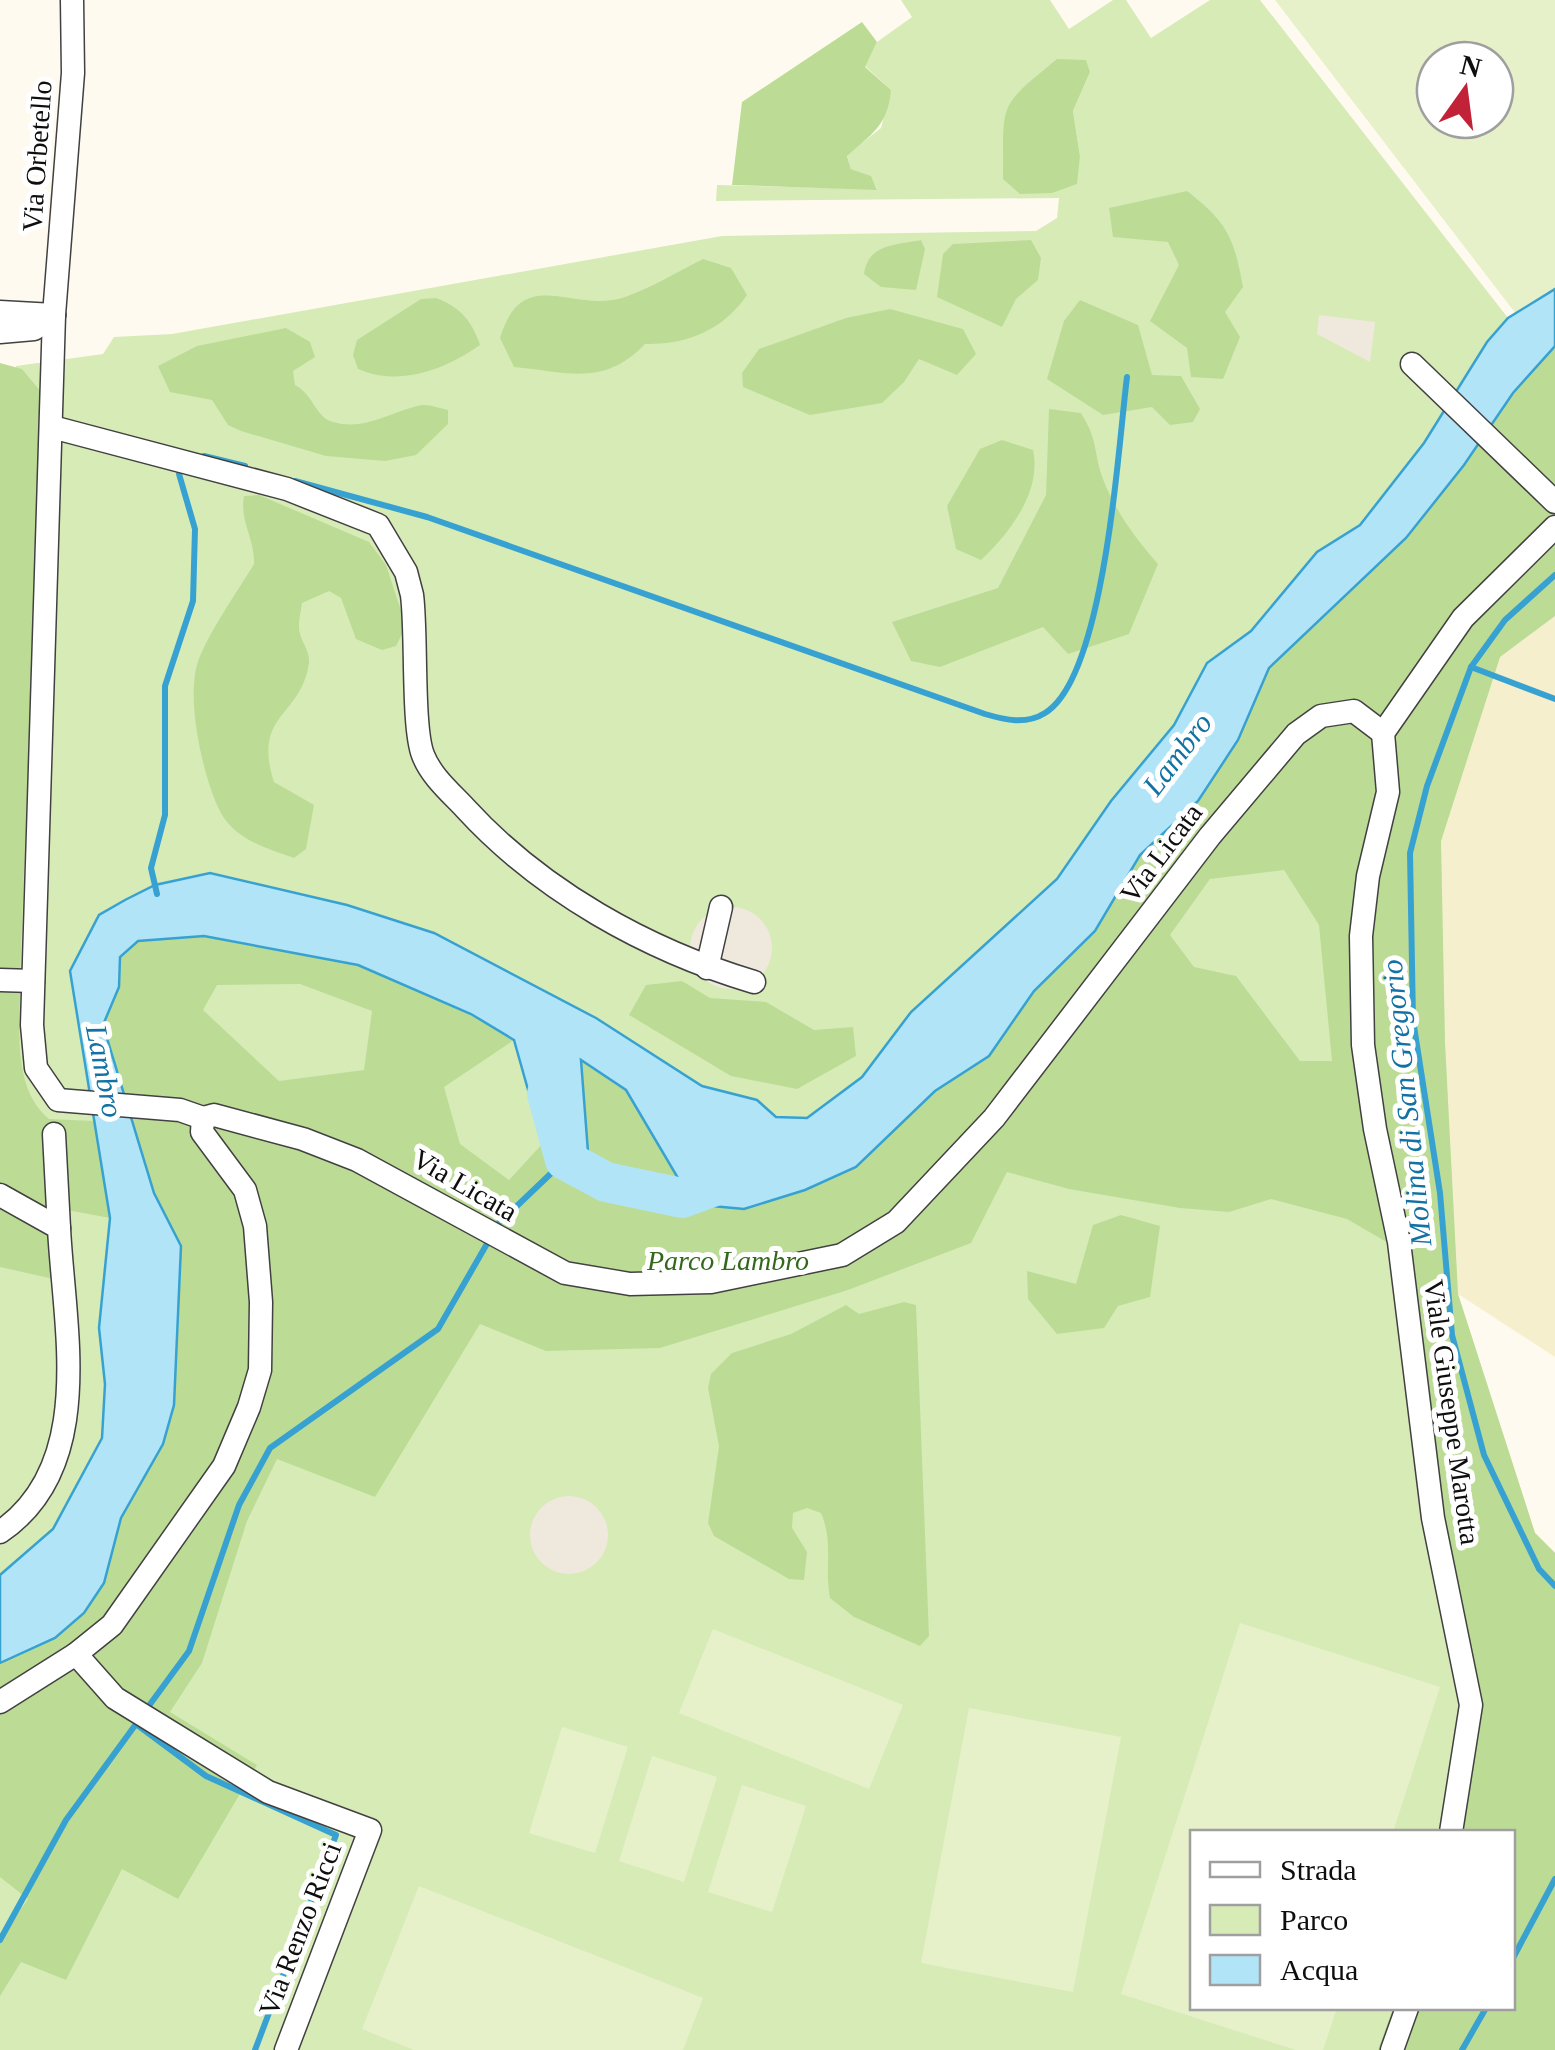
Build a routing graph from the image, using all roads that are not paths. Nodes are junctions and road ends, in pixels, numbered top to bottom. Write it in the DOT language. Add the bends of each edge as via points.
graph roads {
  1 [pos="72,0"];
  2 [pos="0,312"];
  3 [pos="54,315"];
  4 [pos="0,332"];
  5 [pos="1417,369"];
  6 [pos="52,427"];
  7 [pos="1555,502"];
  8 [pos="1555,526"];
  9 [pos="1383,734"];
  10 [pos="722,908"];
  11 [pos="708,968"];
  12 [pos="0,980"];
  13 [pos="33,981"];
  14 [pos="754,982"];
  15 [pos="202,1118"];
  16 [pos="54,1134"];
  17 [pos="0,1195"];
  18 [pos="59,1228"];
  19 [pos="0,1532"];
  20 [pos="76,1654"];
  21 [pos="0,1702"];
  22 [pos="1451,1830"];
  23 [pos="1406,2010"];
  24 [pos="286,2050"];
  25 [pos="1392,2050"];
  1 -- 3 [label="street, Via Orbetello" via="73,72"];
  2 -- 3 [label="street"];
  3 -- 4 [label="street" via="29,331"];
  3 -- 6 [label="street, Via Licata"];
  5 -- 7 [label="street"];
  6 -- 11 [label="street" via="286,489 378,525 412,595 420,748 436,777 526,869"];
  6 -- 13 [label="street, Via Licata"];
  8 -- 9 [label="street" via="1462,618"];
  9 -- 15 [label="street, Via Licata" via="1354,711 1320,716 1296,734 994,1118 896,1222 842,1255 711,1282 630,1284 565,1273 346,1156 228,1118"];
  9 -- 22 [label="street, Viale Giuseppe Marotta" via="1389,780 1364,903 1360,1000 1434,1518 1470,1706"];
  10 -- 11 [label="street"];
  11 -- 14 [label="street"];
  12 -- 13 [label="street"];
  13 -- 15 [label="street, Via Licata" via="36,1068 58,1100 171,1108"];
  15 -- 20 [label="street" via="202,1132 239,1179 255,1226 260,1370 224,1466 112,1626"];
  16 -- 18 [label="street"];
  17 -- 18 [label="street"];
  18 -- 19 [label="street" via="63,1441 44,1490"];
  20 -- 21 [label="street"];
  20 -- 24 [label="street, Via Renzo Ricci" via="115,1698 268,1792 370,1830"];
  23 -- 25 [label="street"];
}
